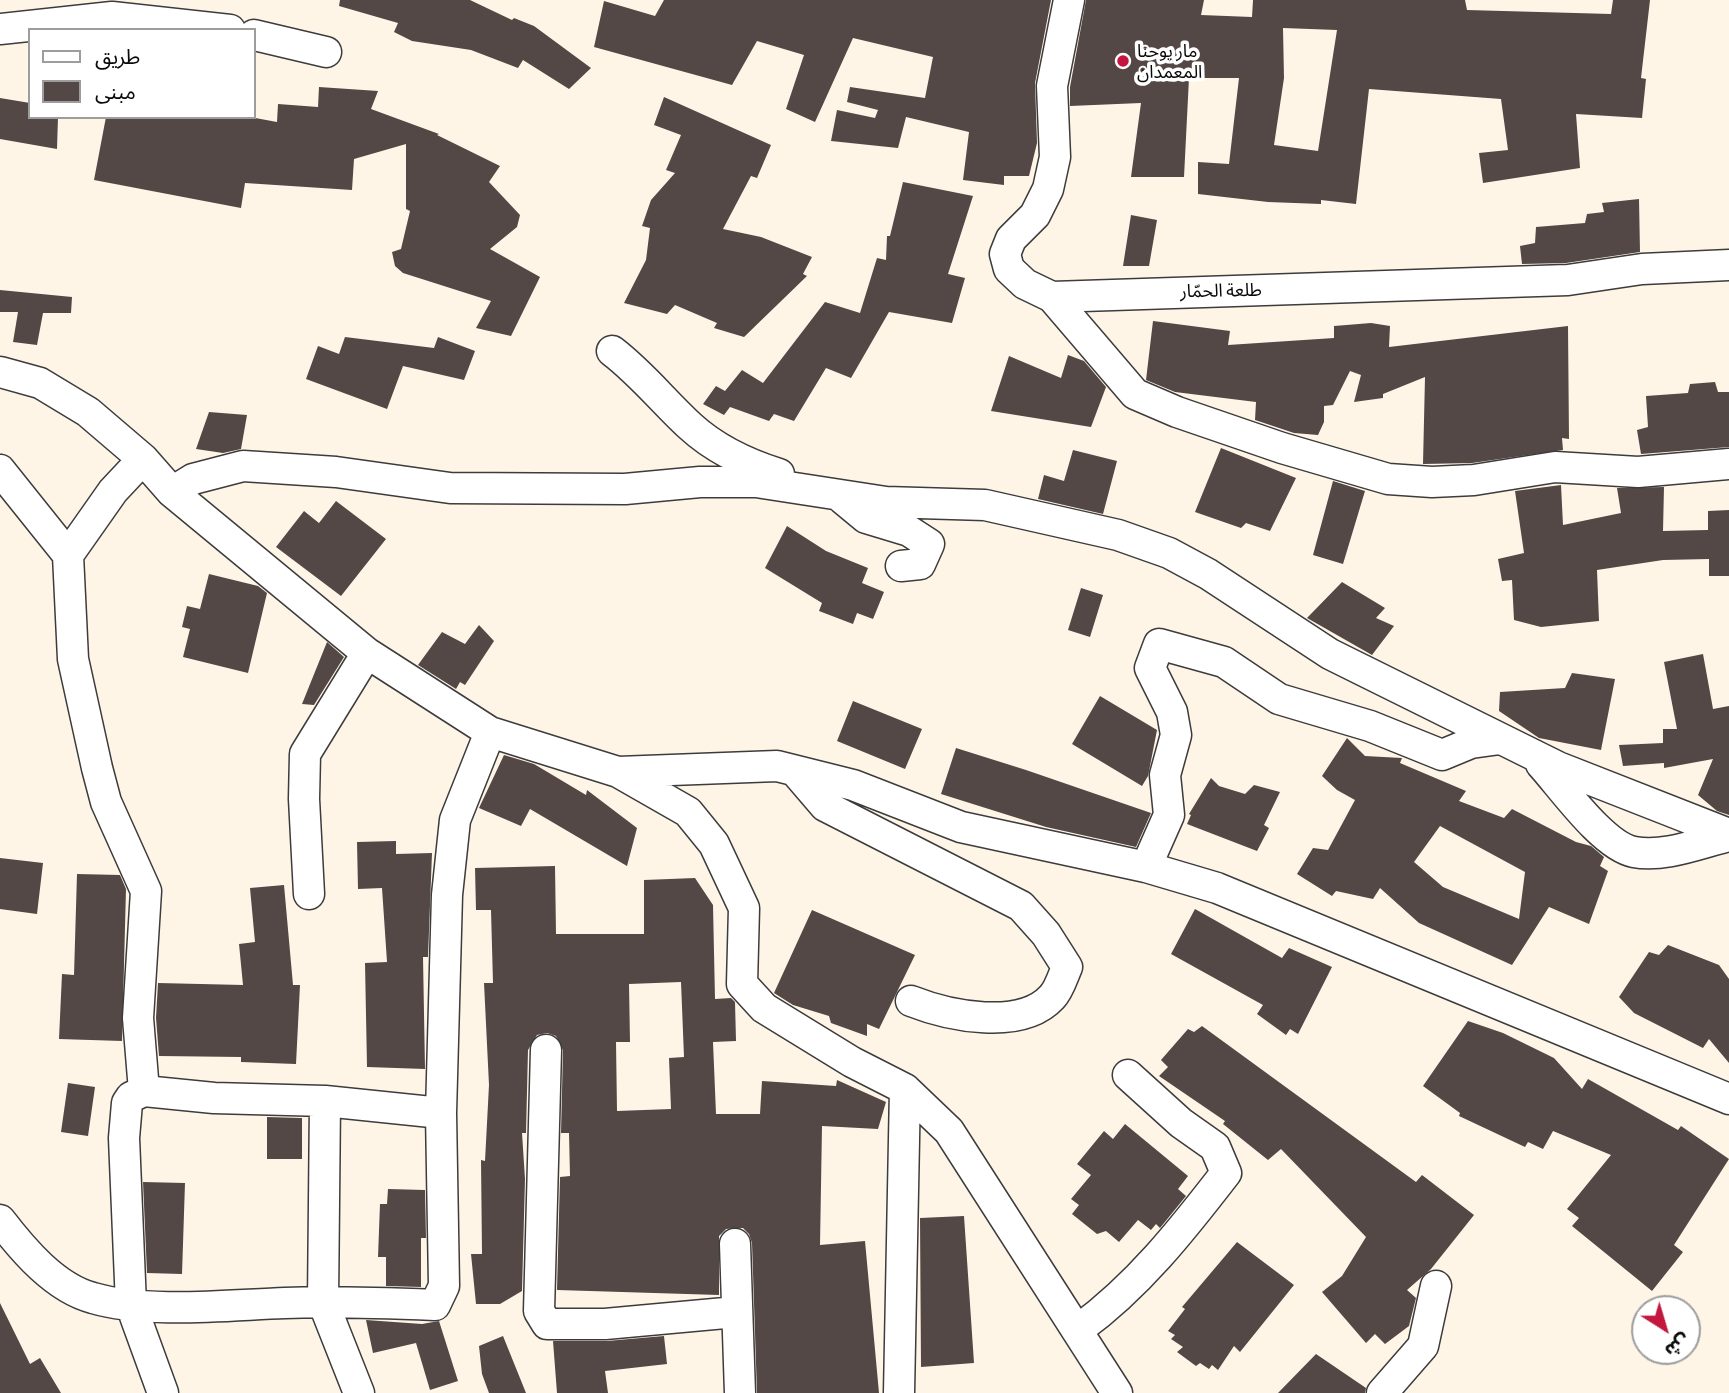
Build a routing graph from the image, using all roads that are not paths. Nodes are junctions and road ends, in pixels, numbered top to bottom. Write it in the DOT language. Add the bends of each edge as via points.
graph roads {
  1 [pos="1069,0"];
  2 [pos="212,28"];
  3 [pos="0,29"];
  4 [pos="256,35"];
  5 [pos="326,52"];
  6 [pos="1729,265"];
  7 [pos="1052,298"];
  8 [pos="612,351"];
  9 [pos="0,372"];
  10 [pos="143,459"];
  11 [pos="1729,464"];
  12 [pos="0,470"];
  13 [pos="795,488"];
  14 [pos="172,492"];
  15 [pos="837,494"];
  16 [pos="68,555"];
  17 [pos="901,566"];
  18 [pos="367,653"];
  19 [pos="489,732"];
  20 [pos="1500,739"];
  21 [pos="1534,756"];
  22 [pos="795,771"];
  23 [pos="618,772"];
  24 [pos="1729,835"];
  25 [pos="1146,867"];
  26 [pos="309,894"];
  27 [pos="911,1001"];
  28 [pos="546,1050"];
  29 [pos="1128,1075"];
  30 [pos="905,1089"];
  31 [pos="144,1091"];
  32 [pos="1729,1099"];
  33 [pos="325,1101"];
  34 [pos="441,1112"];
  35 [pos="0,1220"];
  36 [pos="735,1244"];
  37 [pos="1436,1286"];
  38 [pos="323,1302"];
  39 [pos="131,1305"];
  40 [pos="736,1311"];
  41 [pos="1079,1329"];
  42 [pos="163,1393"];
  43 [pos="359,1393"];
  44 [pos="740,1393"];
  45 [pos="899,1393"];
  46 [pos="1117,1393"];
  47 [pos="1382,1393"];
  1 -- 7 [label="street" via="1052,86 1055,157 1048,188 1035,215 1011,239 1004,254 1009,270"];
  2 -- 3 [label="street" via="112,17"];
  4 -- 5 [label="street"];
  6 -- 7 [label="street, طلعة الحمّار" via="1642,269 1568,280"];
  7 -- 11 [label="street" via="1135,394 1269,443 1388,479 1432,482 1555,467 1639,472"];
  8 -- 13 [label="street" via="710,441 749,465 786,476"];
  9 -- 10 [label="street" via="40,383 88,412"];
  10 -- 14 [label="street"];
  10 -- 16 [label="street" via="113,491"];
  12 -- 16 [label="street"];
  13 -- 14 [label="street" via="745,482 625,489 450,488 336,472 243,466 193,479"];
  13 -- 15 [label="street"];
  14 -- 18 [label="street"];
  15 -- 17 [label="street" via="866,518 909,531 929,544 920,564"];
  15 -- 20 [label="street" via="886,502 985,505 1118,536 1169,554 1208,574 1330,654"];
  16 -- 31 [label="street" via="73,659 100,779 146,891 138,1018"];
  18 -- 19 [label="street"];
  18 -- 26 [label="street" via="305,754"];
  19 -- 23 [label="street"];
  19 -- 34 [label="street" via="455,820 447,895"];
  20 -- 21 [label="street"];
  20 -- 25 [label="street" via="1471,743 1442,755 1370,726 1279,699 1224,662 1159,645 1150,668 1172,712 1176,735 1165,775 1169,815"];
  21 -- 24 [label="street"];
  21 -- 24 [label="street" via="1605,836 1632,852 1664,852"];
  22 -- 23 [label="street" via="777,766"];
  22 -- 25 [label="street" via="853,785 961,827"];
  22 -- 27 [label="street" via="825,806 1021,906 1067,967 1052,997 1018,1017 981,1018"];
  23 -- 30 [label="street" via="688,812 714,844 744,908 742,984 764,1008"];
  25 -- 32 [label="street" via="1217,888"];
  28 -- 40 [label="street" via="539,1311 547,1324 605,1324"];
  29 -- 41 [label="street" via="1215,1147 1226,1173 1147,1269 1111,1306"];
  30 -- 41 [label="street" via="948,1131"];
  30 -- 45 [label="street"];
  31 -- 33 [label="street"];
  31 -- 39 [label="street" via="127,1103 124,1138"];
  33 -- 34 [label="street"];
  33 -- 38 [label="street"];
  34 -- 38 [label="street" via="444,1286 435,1305"];
  35 -- 39 [label="street" via="19,1245 60,1282 91,1298"];
  36 -- 40 [label="street"];
  37 -- 47 [label="street" via="1423,1346"];
  38 -- 39 [label="street"];
  38 -- 43 [label="street"];
  39 -- 42 [label="street"];
  40 -- 44 [label="street"];
  41 -- 46 [label="street"];
}
